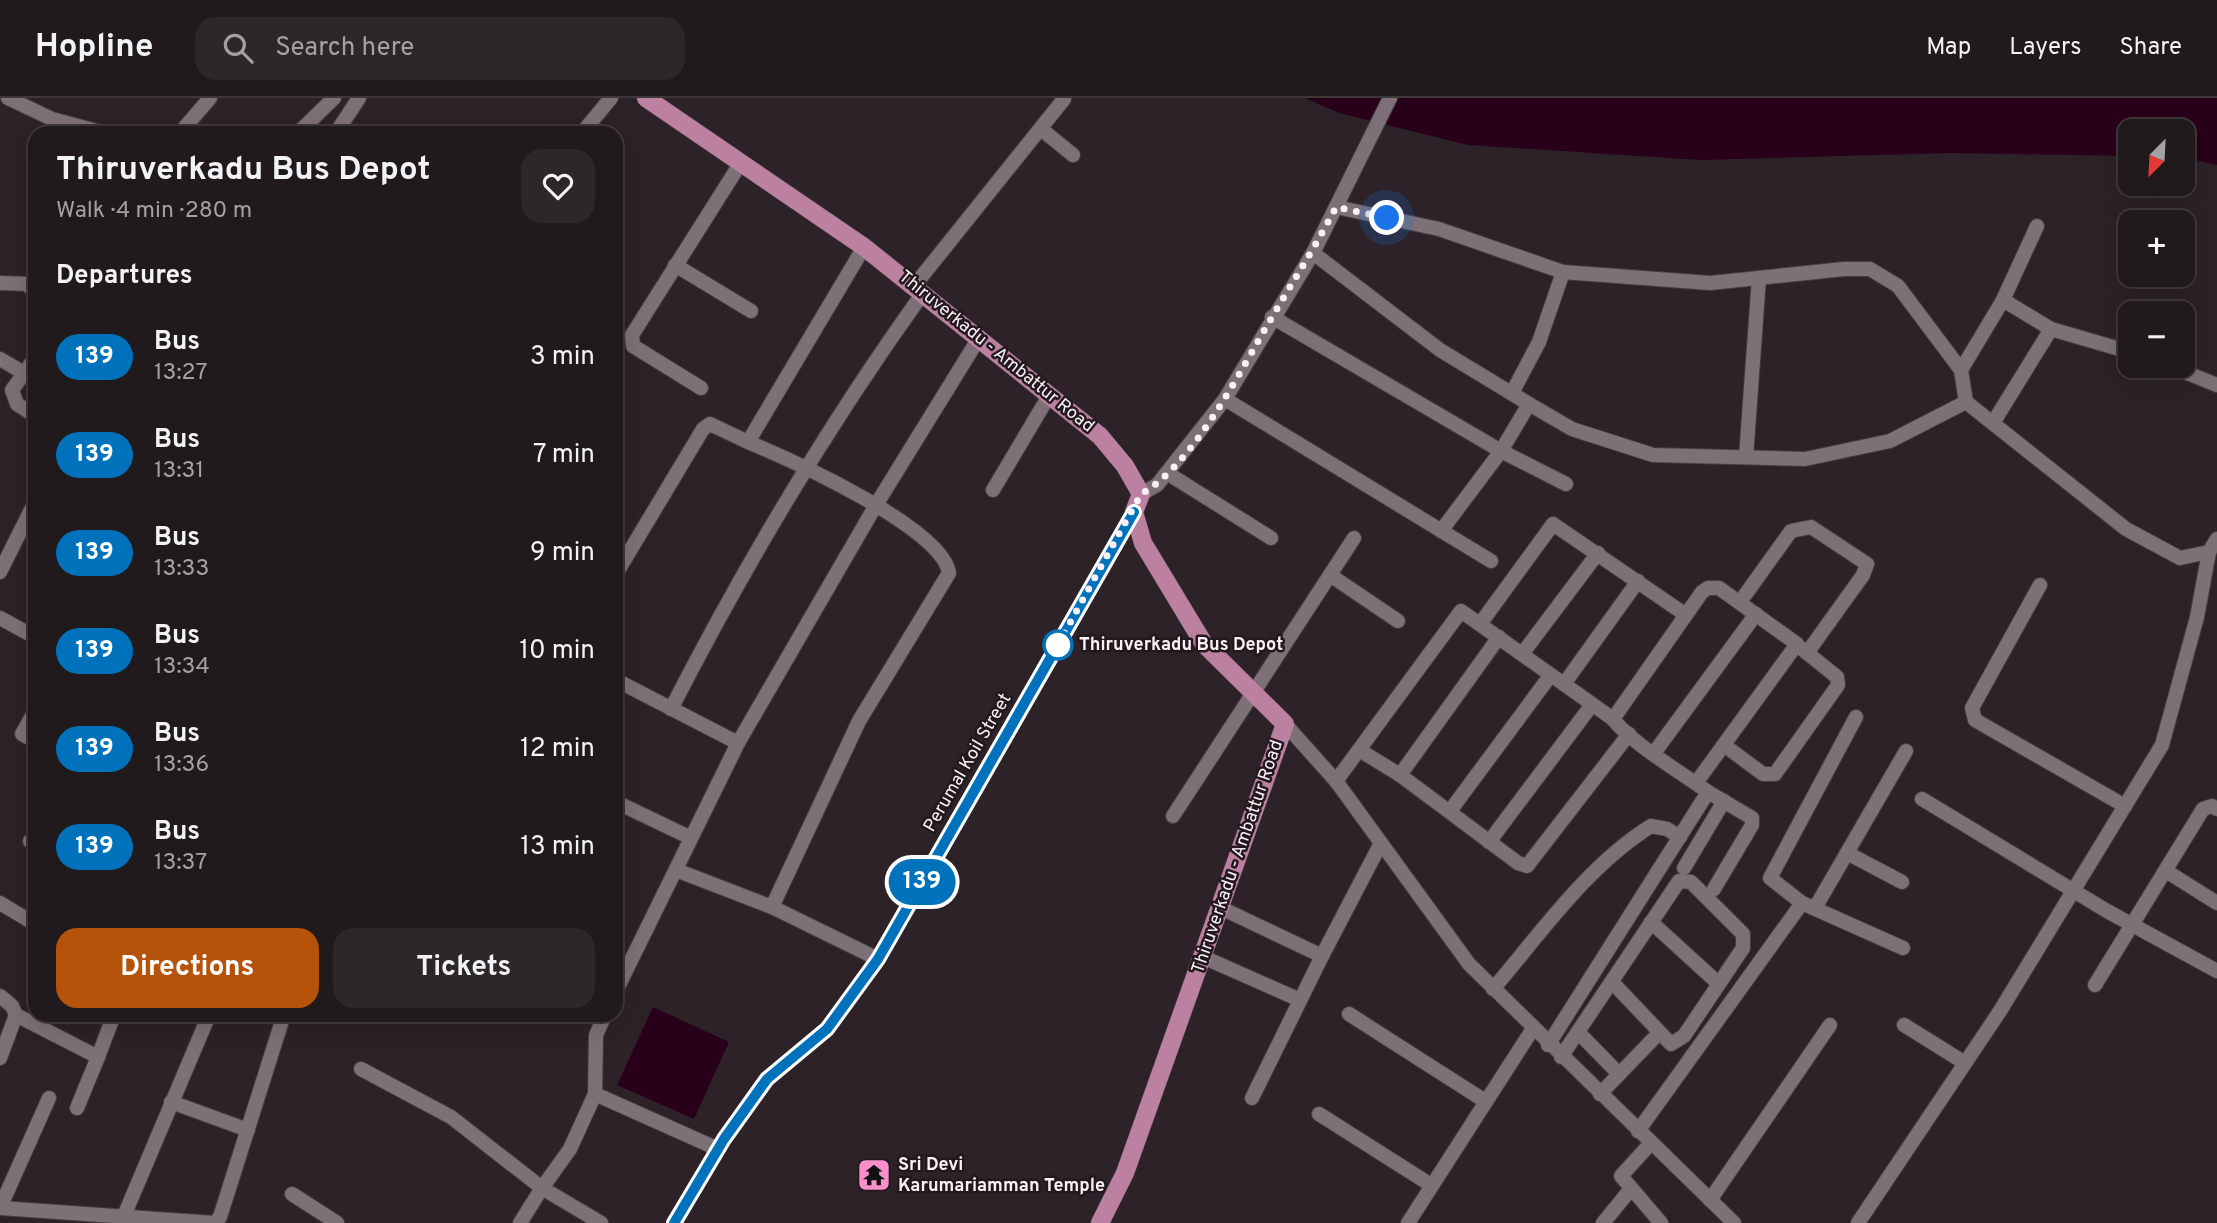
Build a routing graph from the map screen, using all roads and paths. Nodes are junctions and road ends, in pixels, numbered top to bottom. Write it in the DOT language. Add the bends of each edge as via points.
graph roads {
  1 [pos="8,98"];
  2 [pos="210,98"];
  3 [pos="334,98"];
  4 [pos="359,98"];
  5 [pos="611,98"];
  6 [pos="646,98"];
  7 [pos="1390,98"];
  8 [pos="1064,99"];
  9 [pos="80,126"];
  10 [pos="186,126"];
  11 [pos="305,126"];
  12 [pos="341,126"];
  13 [pos="588,126"];
  14 [pos="1041,129"];
  15 [pos="1073,155"];
  16 [pos="740,164"];
  17 [pos="1336,207"];
  18 [pos="2037,226"];
  19 [pos="864,247"];
  20 [pos="1313,253"];
  21 [pos="675,265"];
  22 [pos="1563,272"];
  23 [pos="1759,278"];
  24 [pos="0,283"];
  25 [pos="28,284"];
  26 [pos="919,290"];
  27 [pos="2003,300"];
  28 [pos="751,312"];
  29 [pos="1272,317"];
  30 [pos="2052,329"];
  31 [pos="979,338"];
  32 [pos="2118,348"];
  33 [pos="0,359"];
  34 [pos="28,368"];
  35 [pos="1961,370"];
  36 [pos="24,373"];
  37 [pos="2195,376"];
  38 [pos="2217,385"];
  39 [pos="701,388"];
  40 [pos="1512,393"];
  41 [pos="1051,394"];
  42 [pos="1226,399"];
  43 [pos="1966,402"];
  44 [pos="1529,404"];
  45 [pos="28,411"];
  46 [pos="1993,423"];
  47 [pos="748,442"];
  48 [pos="1501,451"];
  49 [pos="1746,457"];
  50 [pos="808,466"];
  51 [pos="1167,473"];
  52 [pos="1566,484"];
  53 [pos="993,490"];
  54 [pos="1141,494"];
  55 [pos="876,505"];
  56 [pos="1134,512"];
  57 [pos="28,516"];
  58 [pos="1441,531"];
  59 [pos="1271,538"];
  60 [pos="1353,538"];
  61 [pos="2217,538"];
  62 [pos="2209,552"];
  63 [pos="1598,553"];
  64 [pos="1491,561"];
  65 [pos="623,562"];
  66 [pos="0,572"];
  67 [pos="1330,575"];
  68 [pos="1638,581"];
  69 [pos="2040,585"];
  70 [pos="1740,602"];
  71 [pos="1756,614"];
  72 [pos="1686,615"];
  73 [pos="0,618"];
  74 [pos="1398,621"];
  75 [pos="1480,624"];
  76 [pos="28,633"];
  77 [pos="1499,637"];
  78 [pos="1802,649"];
  79 [pos="1522,654"];
  80 [pos="1550,676"];
  81 [pos="623,684"];
  82 [pos="1564,684"];
  83 [pos="1253,694"];
  84 [pos="1591,706"];
  85 [pos="671,709"];
  86 [pos="1856,717"];
  87 [pos="1613,719"];
  88 [pos="28,723"];
  89 [pos="1285,724"];
  90 [pos="1629,734"];
  91 [pos="28,737"];
  92 [pos="738,743"];
  93 [pos="1724,745"];
  94 [pos="1361,751"];
  95 [pos="1906,751"];
  96 [pos="1654,752"];
  97 [pos="1400,775"];
  98 [pos="1336,781"];
  99 [pos="1702,787"];
  100 [pos="1922,799"];
  101 [pos="1724,802"];
  102 [pos="623,806"];
  103 [pos="2125,806"];
  104 [pos="2217,809"];
  105 [pos="1450,811"];
  106 [pos="1173,816"];
  107 [pos="1680,837"];
  108 [pos="691,838"];
  109 [pos="1489,842"];
  110 [pos="1381,843"];
  111 [pos="1847,853"];
  112 [pos="1684,868"];
  113 [pos="676,870"];
  114 [pos="2166,872"];
  115 [pos="1902,882"];
  116 [pos="1714,888"];
  117 [pos="2074,890"];
  118 [pos="0,903"];
  119 [pos="2217,903"];
  120 [pos="1809,906"];
  121 [pos="772,907"];
  122 [pos="1221,908"];
  123 [pos="28,921"];
  124 [pos="1651,922"];
  125 [pos="2134,925"];
  126 [pos="1903,948"];
  127 [pos="1322,956"];
  128 [pos="1203,957"];
  129 [pos="878,959"];
  130 [pos="2217,971"];
  131 [pos="623,977"];
  132 [pos="1612,982"];
  133 [pos="1719,984"];
  134 [pos="2095,985"];
  135 [pos="1493,989"];
  136 [pos="0,996"];
  137 [pos="1300,1000"];
  138 [pos="1349,1014"];
  139 [pos="16,1015"];
  140 [pos="28,1021"];
  141 [pos="30,1022"];
  142 [pos="111,1022"];
  143 [pos="206,1022"];
  144 [pos="602,1022"];
  145 [pos="281,1024"];
  146 [pos="1830,1025"];
  147 [pos="1905,1025"];
  148 [pos="1532,1030"];
  149 [pos="1578,1032"];
  150 [pos="1658,1034"];
  151 [pos="1548,1045"];
  152 [pos="98,1057"];
  153 [pos="1561,1057"];
  154 [pos="0,1058"];
  155 [pos="1965,1063"];
  156 [pos="361,1069"];
  157 [pos="1619,1074"];
  158 [pos="595,1094"];
  159 [pos="1600,1094"];
  160 [pos="49,1098"];
  161 [pos="1252,1098"];
  162 [pos="1485,1101"];
  163 [pos="171,1102"];
  164 [pos="77,1108"];
  165 [pos="1319,1114"];
  166 [pos="248,1130"];
  167 [pos="1638,1131"];
  168 [pos="1651,1143"];
  169 [pos="718,1149"];
  170 [pos="1431,1185"];
  171 [pos="542,1188"];
  172 [pos="1630,1190"];
  173 [pos="292,1194"];
  174 [pos="1710,1200"];
  175 [pos="0,1208"];
  176 [pos="122,1221"];
  177 [pos="214,1223"];
  178 [pos="337,1223"];
  179 [pos="520,1223"];
  180 [pos="601,1223"];
  181 [pos="674,1223"];
  182 [pos="1100,1223"];
  183 [pos="1408,1223"];
  184 [pos="1603,1223"];
  185 [pos="1661,1223"];
  186 [pos="1734,1223"];
  187 [pos="1858,1223"];
  1 -- 9 [label="street"];
  2 -- 10 [label="street"];
  3 -- 11 [label="street"];
  4 -- 12 [label="street"];
  5 -- 13 [label="street"];
  6 -- 16 [label="main road, Thiruverkadu - Ambattur Road"];
  7 -- 17 [label="street"];
  8 -- 14 [label="street"];
  14 -- 15 [label="street"];
  14 -- 26 [label="street"];
  16 -- 19 [label="main road, Thiruverkadu - Ambattur Road"];
  16 -- 21 [label="street"];
  17 -- 20 [label="street"];
  17 -- 22 [label="street" via="1439,229"];
  18 -- 27 [label="street"];
  19 -- 26 [label="main road, Thiruverkadu - Ambattur Road"];
  19 -- 47 [label="street"];
  20 -- 29 [label="street"];
  20 -- 40 [label="street" via="1440,350"];
  21 -- 28 [label="street"];
  21 -- 39 [label="street" via="631,341"];
  22 -- 23 [label="street" via="1710,283"];
  22 -- 40 [label="street" via="1539,341"];
  23 -- 35 [label="street" via="1870,270 1898,286"];
  23 -- 49 [label="street"];
  24 -- 25 [label="street"];
  26 -- 31 [label="main road, Thiruverkadu - Ambattur Road"];
  26 -- 50 [label="street"];
  27 -- 30 [label="street"];
  27 -- 35 [label="street"];
  29 -- 42 [label="street"];
  29 -- 48 [label="street"];
  30 -- 32 [label="street"];
  30 -- 46 [label="street"];
  31 -- 41 [label="main road, Thiruverkadu - Ambattur Road"];
  31 -- 55 [label="street"];
  33 -- 36 [label="street"];
  34 -- 36 [label="street"];
  35 -- 43 [label="street"];
  36 -- 45 [label="street" via="12,390 17,404"];
  37 -- 38 [label="street"];
  40 -- 44 [label="street"];
  41 -- 53 [label="street"];
  41 -- 54 [label="main road, Thiruverkadu - Ambattur Road" via="1100,436"];
  42 -- 51 [label="street"];
  42 -- 58 [label="street"];
  43 -- 46 [label="street"];
  43 -- 49 [label="street" via="1891,441 1805,459"];
  44 -- 48 [label="street"];
  44 -- 49 [label="street" via="1572,429 1653,455"];
  46 -- 62 [label="street" via="2126,529 2180,558"];
  47 -- 50 [label="street"];
  47 -- 65 [label="street" via="710,424 703,429"];
  48 -- 52 [label="street"];
  48 -- 58 [label="street"];
  50 -- 55 [label="street"];
  50 -- 85 [label="street"];
  51 -- 54 [label="street"];
  51 -- 59 [label="street"];
  54 -- 56 [label="main road"];
  55 -- 92 [label="street"];
  55 -- 121 [label="street" via="938,550 949,573 859,721"];
  56 -- 83 [label="main road, Thiruverkadu - Ambattur Road" via="1143,543 1204,644"];
  56 -- 129 [label="street, Perumal Koil Street"];
  57 -- 66 [label="street"];
  58 -- 64 [label="street"];
  60 -- 67 [label="street"];
  61 -- 62 [label="street"];
  62 -- 103 [label="street" via="2197,617 2162,745"];
  63 -- 68 [label="street"];
  63 -- 75 [label="street" via="1553,524"];
  63 -- 79 [label="street"];
  67 -- 74 [label="street"];
  67 -- 83 [label="street"];
  68 -- 72 [label="street"];
  68 -- 82 [label="street"];
  69 -- 103 [label="street" via="1971,714"];
  70 -- 71 [label="street"];
  70 -- 72 [label="street" via="1719,588 1708,588"];
  70 -- 78 [label="street" via="1791,531 1803,526 1860,557 1867,564 1863,575"];
  71 -- 78 [label="street"];
  71 -- 96 [label="street"];
  72 -- 87 [label="street"];
  73 -- 76 [label="street"];
  75 -- 77 [label="street"];
  75 -- 94 [label="street" via="1461,611"];
  77 -- 79 [label="street"];
  77 -- 97 [label="street"];
  78 -- 93 [label="street"];
  78 -- 93 [label="street" via="1837,677 1838,685 1775,774 1763,775"];
  79 -- 80 [label="street"];
  80 -- 82 [label="street"];
  80 -- 105 [label="street"];
  81 -- 85 [label="street"];
  82 -- 84 [label="street"];
  83 -- 89 [label="main road, Thiruverkadu - Ambattur Road"];
  83 -- 106 [label="street"];
  84 -- 87 [label="street"];
  84 -- 109 [label="street"];
  85 -- 92 [label="street"];
  86 -- 120 [label="street" via="1771,871 1774,883"];
  87 -- 90 [label="street"];
  88 -- 91 [label="street" via="22,734"];
  89 -- 98 [label="street"];
  89 -- 122 [label="main road, Thiruverkadu - Ambattur Road"];
  90 -- 96 [label="street"];
  90 -- 109 [label="street" via="1527,866"];
  92 -- 108 [label="street"];
  93 -- 99 [label="street"];
  94 -- 97 [label="street"];
  94 -- 98 [label="street"];
  95 -- 111 [label="street"];
  96 -- 99 [label="street"];
  97 -- 105 [label="street"];
  98 -- 110 [label="street"];
  99 -- 101 [label="street"];
  99 -- 107 [label="street"];
  100 -- 117 [label="street"];
  101 -- 112 [label="street"];
  101 -- 116 [label="street" via="1752,818 1752,825"];
  102 -- 108 [label="street"];
  103 -- 117 [label="street"];
  104 -- 114 [label="street" via="2203,809"];
  105 -- 109 [label="street"];
  107 -- 135 [label="street" via="1651,826 1634,837 1598,867"];
  107 -- 151 [label="street"];
  108 -- 113 [label="street"];
  110 -- 127 [label="street"];
  110 -- 135 [label="street" via="1469,964"];
  111 -- 115 [label="street"];
  111 -- 120 [label="street"];
  113 -- 121 [label="street"];
  113 -- 131 [label="street"];
  114 -- 119 [label="street"];
  114 -- 125 [label="street"];
  117 -- 125 [label="street"];
  117 -- 155 [label="street"];
  118 -- 123 [label="street"];
  120 -- 126 [label="street"];
  120 -- 167 [label="street"];
  121 -- 129 [label="street"];
  122 -- 127 [label="street"];
  122 -- 128 [label="main road, Thiruverkadu - Ambattur Road"];
  124 -- 132 [label="street"];
  124 -- 133 [label="street"];
  124 -- 133 [label="street" via="1679,881 1691,882 1743,934 1744,948"];
  125 -- 130 [label="street"];
  125 -- 134 [label="street"];
  127 -- 137 [label="street"];
  128 -- 137 [label="street"];
  128 -- 182 [label="main road, Thiruverkadu - Ambattur Road" via="1125,1173"];
  129 -- 169 [label="street, Perumal Koil Street" via="827,1029 767,1079"];
  132 -- 149 [label="street"];
  132 -- 150 [label="street"];
  133 -- 150 [label="street" via="1678,1042 1671,1044"];
  135 -- 148 [label="street"];
  136 -- 139 [label="street"];
  137 -- 161 [label="street"];
  138 -- 162 [label="street"];
  139 -- 140 [label="street"];
  139 -- 154 [label="street"];
  141 -- 152 [label="street"];
  142 -- 152 [label="street"];
  143 -- 163 [label="street"];
  144 -- 158 [label="street" via="596,1035"];
  145 -- 166 [label="street"];
  146 -- 174 [label="street"];
  147 -- 155 [label="street"];
  148 -- 151 [label="street"];
  148 -- 162 [label="street"];
  149 -- 153 [label="street"];
  149 -- 157 [label="street"];
  150 -- 157 [label="street"];
  151 -- 153 [label="street"];
  152 -- 164 [label="street"];
  153 -- 159 [label="street"];
  155 -- 187 [label="street"];
  156 -- 171 [label="street" via="451,1118"];
  157 -- 159 [label="street"];
  158 -- 169 [label="street"];
  158 -- 171 [label="street" via="570,1149"];
  159 -- 167 [label="street"];
  160 -- 175 [label="street"];
  162 -- 170 [label="street"];
  163 -- 166 [label="street"];
  163 -- 176 [label="street"];
  165 -- 170 [label="street"];
  166 -- 177 [label="street" via="220,1217"];
  167 -- 168 [label="street"];
  168 -- 172 [label="street" via="1622,1173"];
  168 -- 174 [label="street"];
  169 -- 181 [label="street, Perumal Koil Street"];
  170 -- 183 [label="street"];
  171 -- 179 [label="street"];
  171 -- 180 [label="street"];
  172 -- 184 [label="street"];
  172 -- 185 [label="street"];
  173 -- 178 [label="street"];
  174 -- 186 [label="street"];
  175 -- 176 [label="street"];
  176 -- 177 [label="street"];
}
